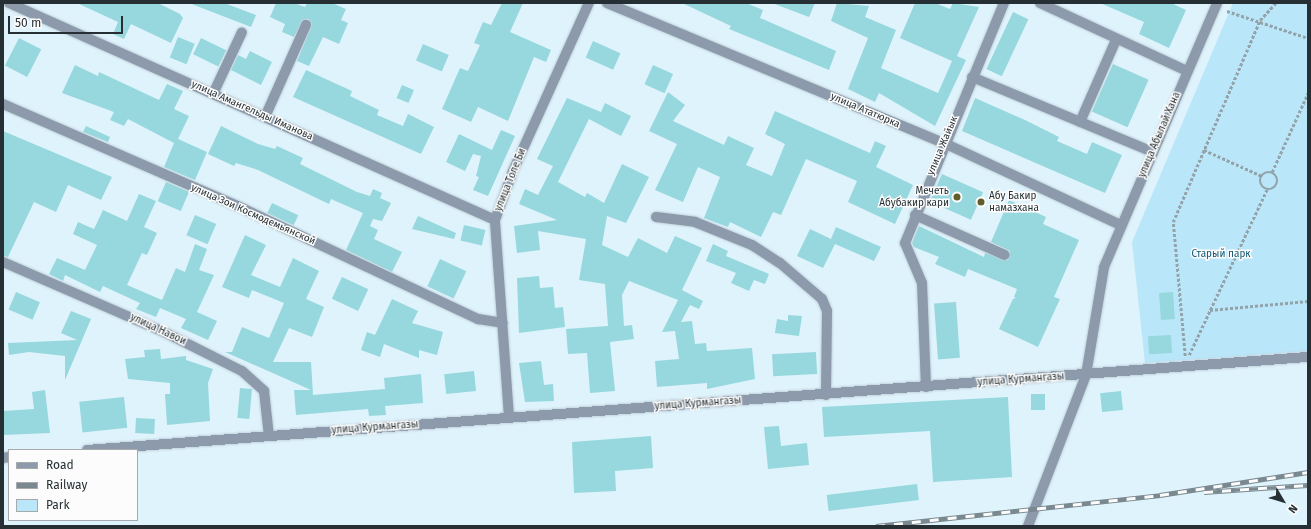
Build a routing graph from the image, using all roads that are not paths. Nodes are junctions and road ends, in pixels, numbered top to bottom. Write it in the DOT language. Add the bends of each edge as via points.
graph roads {
  1 [pos="9,3"];
  2 [pos="589,3"];
  3 [pos="607,3"];
  4 [pos="1004,3"];
  5 [pos="1040,3"];
  6 [pos="1216,3"];
  7 [pos="306,25"];
  8 [pos="242,32"];
  9 [pos="1116,40"];
  10 [pos="1187,71"];
  11 [pos="972,77"];
  12 [pos="213,94"];
  13 [pos="3,104"];
  14 [pos="265,117"];
  15 [pos="1080,122"];
  16 [pos="944,144"];
  17 [pos="1153,152"];
  18 [pos="915,215"];
  19 [pos="656,217"];
  20 [pos="495,220"];
  21 [pos="1121,225"];
  22 [pos="1005,255"];
  23 [pos="3,262"];
  24 [pos="503,323"];
  25 [pos="1308,357"];
  26 [pos="1086,375"];
  27 [pos="926,387"];
  28 [pos="826,395"];
  29 [pos="509,417"];
  30 [pos="269,436"];
  31 [pos="100,449"];
  32 [pos="1028,526"];
  1 -- 12 [label="street, улица Амангельды Иманова"];
  2 -- 20 [label="street, улица Толе Би" via="513,171"];
  3 -- 16 [label="street, улица Ататюрка"];
  4 -- 11 [label="street, улица Жайык"];
  5 -- 9 [label="street"];
  6 -- 10 [label="street, улица Абылай Хана"];
  7 -- 14 [label="street"];
  8 -- 12 [label="street"];
  9 -- 10 [label="street"];
  9 -- 15 [label="street"];
  10 -- 17 [label="street, улица Абылай Хана"];
  11 -- 15 [label="street"];
  11 -- 16 [label="street, улица Жайык"];
  12 -- 14 [label="street, улица Амангельды Иманова"];
  13 -- 24 [label="street, улица Зои Космодемьянской" via="244,209 478,319"];
  14 -- 20 [label="street, улица Амангельды Иманова"];
  15 -- 17 [label="street"];
  16 -- 18 [label="street, улица Жайык"];
  16 -- 21 [label="street, улица Ататюрка"];
  17 -- 21 [label="street, улица Абылай Хана"];
  18 -- 22 [label="street"];
  18 -- 27 [label="street, улица Жайык" via="906,250 922,283"];
  19 -- 28 [label="street" via="695,222 752,244 780,263 822,299 827,311"];
  20 -- 24 [label="street, улица Толе Би"];
  21 -- 26 [label="street, улица Абылай Хана" via="1104,267"];
  23 -- 30 [label="street, улица Навои" via="162,331 242,371 264,392"];
  24 -- 29 [label="street, улица Толе Би"];
  25 -- 26 [label="street, улица Курмангазы"];
  26 -- 27 [label="street, улица Курмангазы"];
  26 -- 32 [label="street, улица Абылай Хана"];
  27 -- 28 [label="street, улица Курмангазы"];
  28 -- 29 [label="street, улица Курмангазы"];
  29 -- 30 [label="street, улица Курмангазы"];
  30 -- 31 [label="street, улица Курмангазы"];
}
